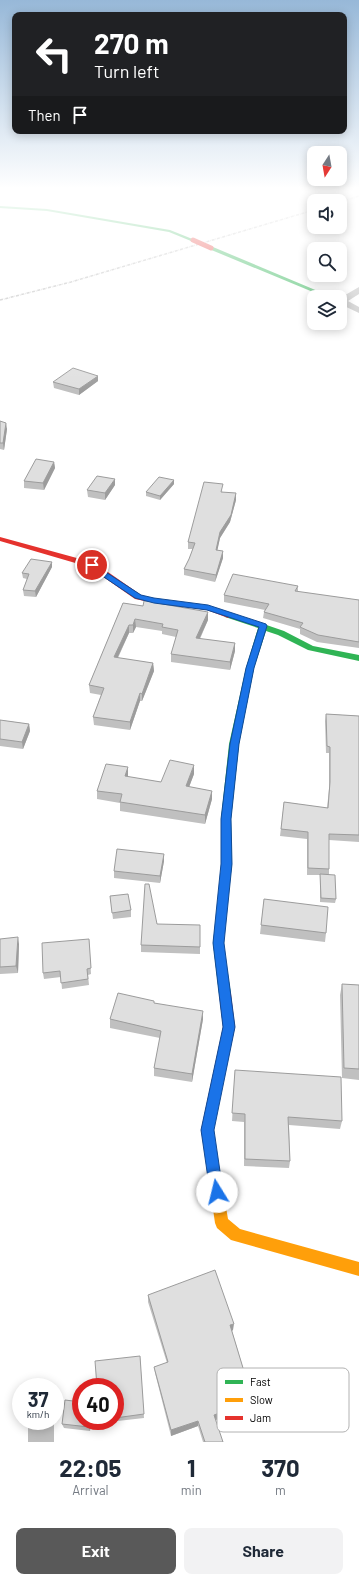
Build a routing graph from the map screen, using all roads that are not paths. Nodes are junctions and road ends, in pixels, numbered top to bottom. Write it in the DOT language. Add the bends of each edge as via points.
graph roads {
  1 [pos="234,257"];
  2 [pos="313,290"];
  3 [pos="359,290"];
  4 [pos="347,298"];
  5 [pos="347,305"];
  6 [pos="359,310"];
  7 [pos="0,539"];
  8 [pos="263,626"];
  9 [pos="359,658"];
  10 [pos="359,1269"];
  11 [pos="41,1430"];
  12 [pos="41,1442"];
  1 -- 2 [label="street, bridge"];
  3 -- 4 [label="street"];
  5 -- 6 [label="street"];
  7 -- 8 [label="street" via="92,565 138,596 154,601 208,608"];
  8 -- 9 [label="street" via="311,648"];
  8 -- 10 [label="street" via="250,668 234,744 226,819 227,864 218,943 229,1027 207,1130 222,1223 236,1235"];
  11 -- 12 [label="street"];
}
